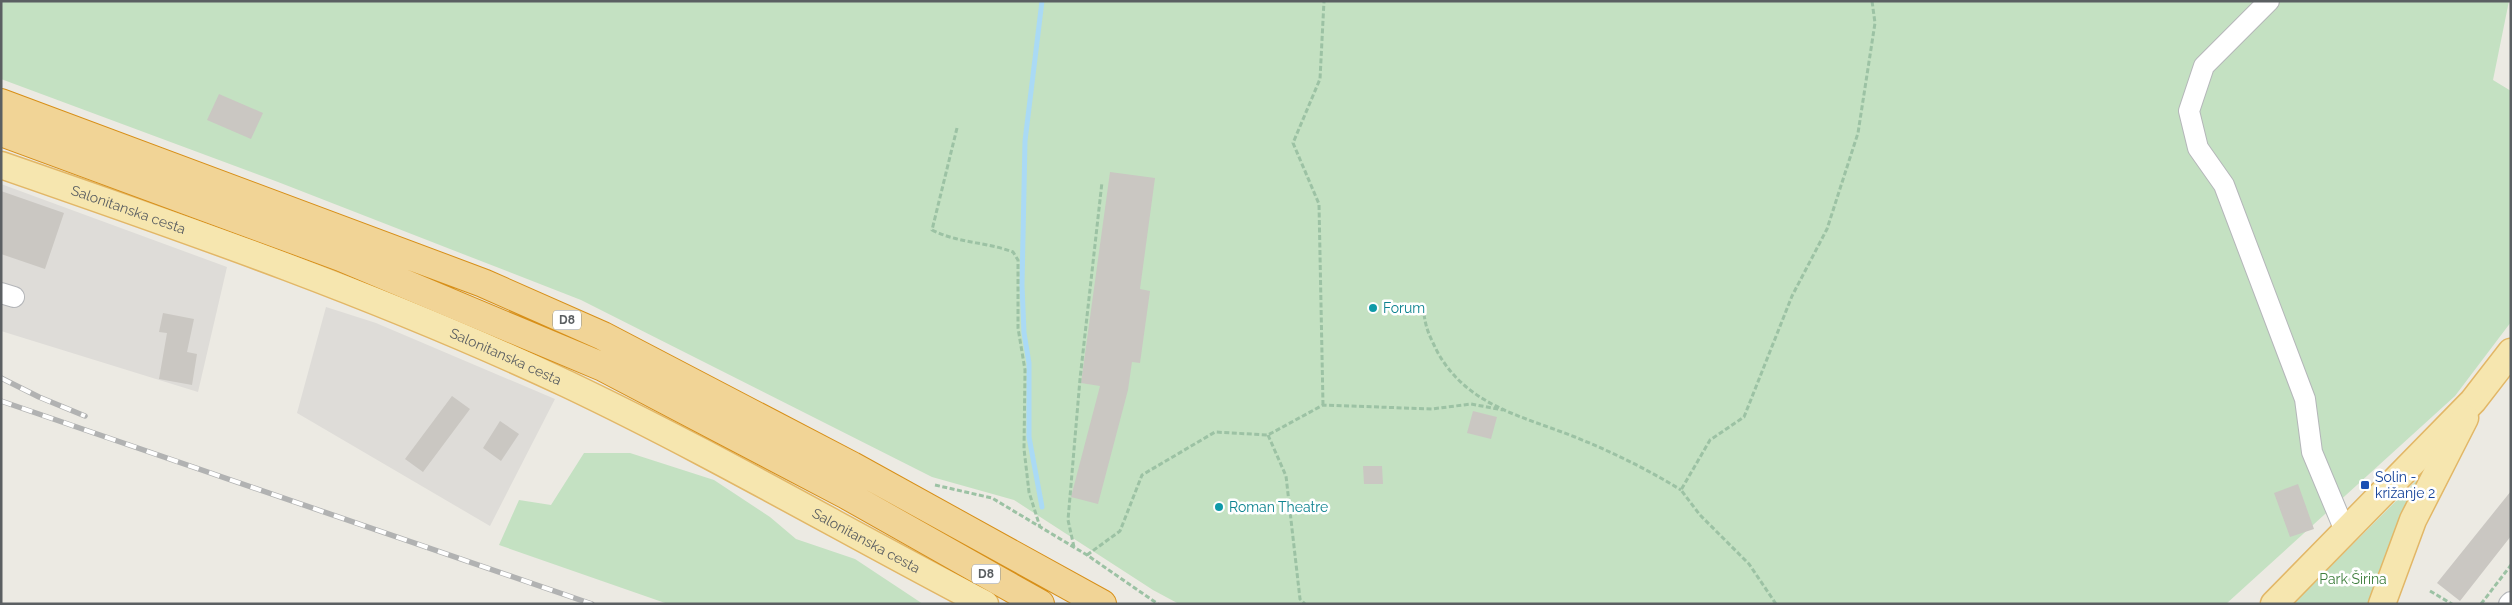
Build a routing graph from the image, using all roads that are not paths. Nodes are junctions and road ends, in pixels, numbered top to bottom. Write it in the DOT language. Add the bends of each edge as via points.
graph roads {
  1 [pos="2269,1"];
  2 [pos="1,103"];
  3 [pos="1,132"];
  4 [pos="1,164"];
  5 [pos="2511,352"];
  6 [pos="2472,401"];
  7 [pos="2345,531"];
  8 [pos="985,604"];
  9 [pos="1040,604"];
  10 [pos="1102,604"];
  11 [pos="2274,604"];
  12 [pos="2382,604"];
  1 -- 7 [label="lane" via="2204,66 2189,111 2198,148 2224,185 2305,400 2312,452"];
  2 -- 10 [label="highway, D8" via="474,280 594,332 852,466"];
  3 -- 9 [label="highway, D8" via="342,256 603,367 845,494"];
  4 -- 8 [label="main road, Salonitanska cesta" via="315,277 567,384 742,472"];
  5 -- 6 [label="main road"];
  6 -- 7 [label="main road"];
  6 -- 12 [label="main road" via="2413,520"];
  7 -- 11 [label="main road"];
}
